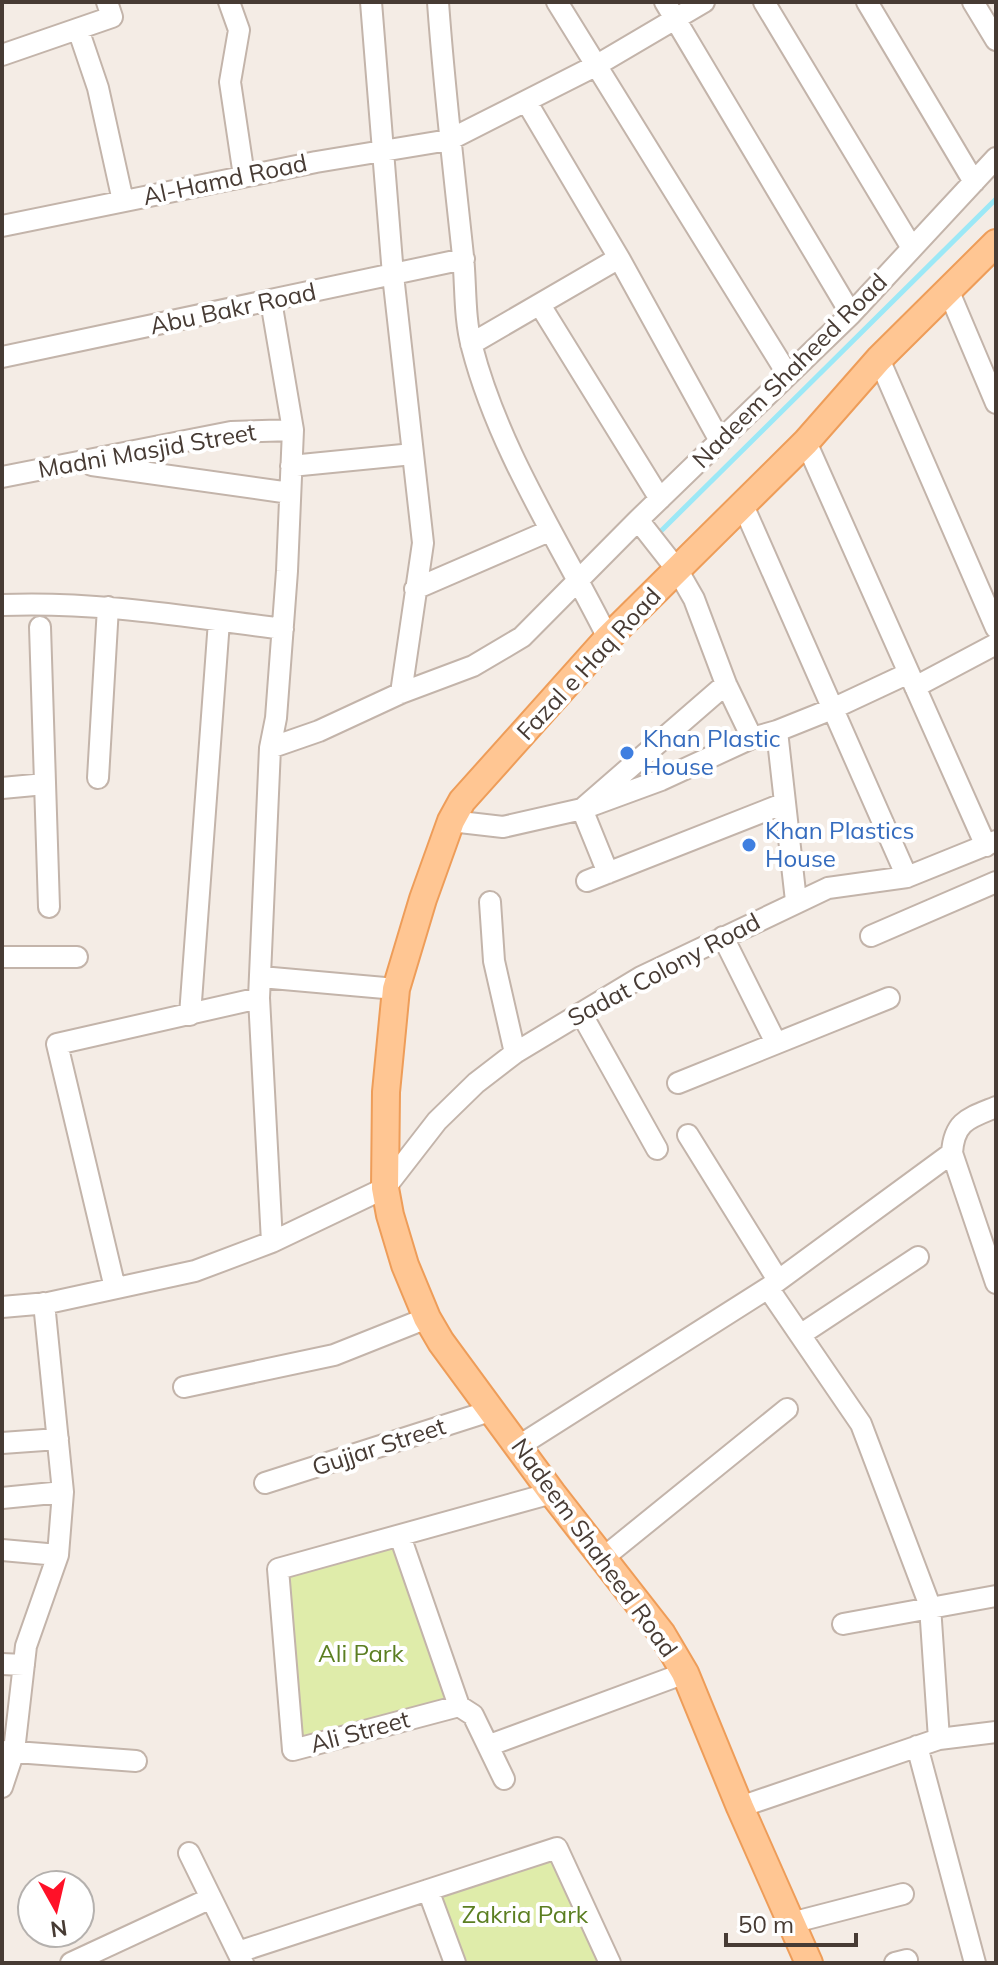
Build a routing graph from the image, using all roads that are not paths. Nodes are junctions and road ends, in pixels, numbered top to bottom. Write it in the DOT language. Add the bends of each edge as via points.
graph roads {
  1 [pos="107,2"];
  2 [pos="229,2"];
  3 [pos="371,2"];
  4 [pos="438,2"];
  5 [pos="557,2"];
  6 [pos="704,2"];
  7 [pos="764,2"];
  8 [pos="867,2"];
  9 [pos="973,2"];
  10 [pos="670,11"];
  11 [pos="78,29"];
  12 [pos="996,40"];
  13 [pos="2,55"];
  14 [pos="597,65"];
  15 [pos="526,101"];
  16 [pos="449,140"];
  17 [pos="382,151"];
  18 [pos="996,158"];
  19 [pos="244,176"];
  20 [pos="974,182"];
  21 [pos="123,201"];
  22 [pos="2,226"];
  23 [pos="996,243"];
  24 [pos="912,248"];
  25 [pos="619,258"];
  26 [pos="464,259"];
  27 [pos="393,275"];
  28 [pos="949,292"];
  29 [pos="271,301"];
  30 [pos="540,305"];
  31 [pos="851,314"];
  32 [pos="471,344"];
  33 [pos="2,357"];
  34 [pos="879,359"];
  35 [pos="788,375"];
  36 [pos="996,403"];
  37 [pos="293,430"];
  38 [pos="720,441"];
  39 [pos="806,442"];
  40 [pos="413,454"];
  41 [pos="75,463"];
  42 [pos="291,466"];
  43 [pos="2,477"];
  44 [pos="290,493"];
  45 [pos="660,499"];
  46 [pos="742,503"];
  47 [pos="638,520"];
  48 [pos="549,531"];
  49 [pos="678,571"];
  50 [pos="579,580"];
  51 [pos="415,589"];
  52 [pos="2,605"];
  53 [pos="108,607"];
  54 [pos="219,621"];
  55 [pos="40,627"];
  56 [pos="996,628"];
  57 [pos="283,629"];
  58 [pos="608,638"];
  59 [pos="996,644"];
  60 [pos="912,680"];
  61 [pos="726,684"];
  62 [pos="401,693"];
  63 [pos="832,709"];
  64 [pos="777,731"];
  65 [pos="752,738"];
  66 [pos="270,748"];
  67 [pos="98,778"];
  68 [pos="45,784"];
  69 [pos="2,788"];
  70 [pos="785,803"];
  71 [pos="582,809"];
  72 [pos="451,821"];
  73 [pos="991,843"];
  74 [pos="608,873"];
  75 [pos="907,877"];
  76 [pos="587,881"];
  77 [pos="994,887"];
  78 [pos="796,901"];
  79 [pos="490,902"];
  80 [pos="49,907"];
  81 [pos="871,936"];
  82 [pos="723,937"];
  83 [pos="2,954"];
  84 [pos="77,957"];
  85 [pos="260,988"];
  86 [pos="396,989"];
  87 [pos="889,998"];
  88 [pos="581,1013"];
  89 [pos="190,1015"];
  90 [pos="776,1043"];
  91 [pos="515,1053"];
  92 [pos="678,1083"];
  93 [pos="996,1107"];
  94 [pos="688,1135"];
  95 [pos="657,1149"];
  96 [pos="952,1153"];
  97 [pos="385,1188"];
  98 [pos="272,1242"];
  99 [pos="918,1257"];
  100 [pos="996,1283"];
  101 [pos="773,1284"];
  102 [pos="115,1288"];
  103 [pos="44,1303"];
  104 [pos="2,1307"];
  105 [pos="427,1318"];
  106 [pos="800,1335"];
  107 [pos="184,1387"];
  108 [pos="787,1409"];
  109 [pos="493,1410"];
  110 [pos="58,1439"];
  111 [pos="2,1443"];
  112 [pos="519,1446"];
  113 [pos="265,1483"];
  114 [pos="63,1492"];
  115 [pos="552,1493"];
  116 [pos="2,1498"];
  117 [pos="400,1536"];
  118 [pos="2,1550"];
  119 [pos="58,1555"];
  120 [pos="603,1558"];
  121 [pos="996,1596"];
  122 [pos="930,1606"];
  123 [pos="843,1624"];
  124 [pos="2,1664"];
  125 [pos="24,1665"];
  126 [pos="685,1673"];
  127 [pos="459,1706"];
  128 [pos="996,1732"];
  129 [pos="939,1739"];
  130 [pos="490,1745"];
  131 [pos="917,1746"];
  132 [pos="8,1751"];
  133 [pos="136,1761"];
  134 [pos="504,1779"];
  135 [pos="2,1787"];
  136 [pos="740,1807"];
  137 [pos="189,1853"];
  138 [pos="428,1890"];
  139 [pos="903,1894"];
  140 [pos="211,1898"];
  141 [pos="791,1923"];
  142 [pos="240,1958"];
  143 [pos="71,1963"];
  144 [pos="455,1963"];
  145 [pos="610,1963"];
  146 [pos="809,1963"];
  147 [pos="975,1963"];
  1 -- 11 [label="street" via="112,17"];
  2 -- 19 [label="street" via="239,30 230,82"];
  3 -- 17 [label="street"];
  4 -- 16 [label="street"];
  5 -- 14 [label="street"];
  6 -- 10 [label="street, Al-Hamd Road"];
  7 -- 24 [label="street"];
  8 -- 20 [label="street"];
  9 -- 12 [label="street"];
  10 -- 14 [label="street, Al-Hamd Road"];
  10 -- 31 [label="street"];
  11 -- 13 [label="street"];
  11 -- 21 [label="street" via="98,88"];
  14 -- 15 [label="street, Al-Hamd Road"];
  14 -- 35 [label="street"];
  15 -- 16 [label="street, Al-Hamd Road"];
  15 -- 25 [label="street"];
  16 -- 17 [label="street, Al-Hamd Road"];
  16 -- 26 [label="street"];
  17 -- 19 [label="street, Al-Hamd Road"];
  17 -- 27 [label="street"];
  18 -- 20 [label="street, Nadeem Shaheed Road"];
  19 -- 21 [label="street, Al-Hamd Road"];
  20 -- 24 [label="street, Nadeem Shaheed Road"];
  21 -- 22 [label="street, Al-Hamd Road"];
  23 -- 28 [label="main road, Fazal e Haq Road"];
  24 -- 31 [label="street, Nadeem Shaheed Road"];
  25 -- 30 [label="street"];
  25 -- 38 [label="street"];
  26 -- 27 [label="street, Abu Bakr Road"];
  26 -- 32 [label="street"];
  27 -- 29 [label="street, Abu Bakr Road"];
  27 -- 40 [label="street"];
  28 -- 34 [label="main road, Fazal e Haq Road"];
  28 -- 36 [label="street"];
  29 -- 33 [label="street, Abu Bakr Road"];
  29 -- 37 [label="street"];
  30 -- 32 [label="street"];
  30 -- 45 [label="street"];
  31 -- 35 [label="street, Nadeem Shaheed Road"];
  32 -- 48 [label="street" via="489,399"];
  34 -- 39 [label="main road, Fazal e Haq Road"];
  34 -- 56 [label="street"];
  35 -- 38 [label="street, Nadeem Shaheed Road"];
  37 -- 41 [label="street, Madni Masjid Street" via="231,432"];
  37 -- 42 [label="street"];
  38 -- 45 [label="street, Nadeem Shaheed Road"];
  39 -- 46 [label="main road, Fazal e Haq Road"];
  39 -- 60 [label="street"];
  40 -- 42 [label="street"];
  40 -- 51 [label="street" via="423,543"];
  41 -- 43 [label="street, Madni Masjid Street"];
  41 -- 44 [label="street"];
  42 -- 44 [label="street"];
  44 -- 57 [label="street"];
  45 -- 47 [label="street, Nadeem Shaheed Road"];
  46 -- 49 [label="main road, Fazal e Haq Road"];
  46 -- 63 [label="street"];
  47 -- 49 [label="street"];
  47 -- 50 [label="street, Nadeem Shaheed Road"];
  48 -- 50 [label="street"];
  48 -- 51 [label="street"];
  49 -- 58 [label="main road, Fazal e Haq Road"];
  49 -- 61 [label="street"];
  50 -- 58 [label="street"];
  50 -- 62 [label="street, Nadeem Shaheed Road" via="522,637 473,666"];
  51 -- 62 [label="street"];
  52 -- 53 [label="street"];
  53 -- 54 [label="street"];
  53 -- 67 [label="street"];
  54 -- 57 [label="street"];
  54 -- 89 [label="street"];
  55 -- 68 [label="street"];
  57 -- 66 [label="street"];
  58 -- 72 [label="main road, Fazal e Haq Road" via="462,801"];
  59 -- 60 [label="street"];
  60 -- 63 [label="street"];
  60 -- 73 [label="street"];
  61 -- 65 [label="street"];
  61 -- 71 [label="street"];
  62 -- 66 [label="street, Nadeem Shaheed Road"];
  63 -- 64 [label="street"];
  63 -- 75 [label="street"];
  64 -- 65 [label="street"];
  64 -- 70 [label="street"];
  65 -- 71 [label="street"];
  66 -- 85 [label="street"];
  68 -- 69 [label="street"];
  68 -- 80 [label="street"];
  70 -- 74 [label="street"];
  70 -- 78 [label="street"];
  71 -- 72 [label="street" via="503,827"];
  71 -- 74 [label="street"];
  72 -- 86 [label="main road, Fazal e Haq Road"];
  73 -- 75 [label="street, Sadat Colony Road"];
  74 -- 76 [label="street"];
  75 -- 78 [label="street, Sadat Colony Road" via="828,888"];
  77 -- 81 [label="street"];
  78 -- 82 [label="street, Sadat Colony Road"];
  79 -- 91 [label="street" via="494,961"];
  82 -- 88 [label="street, Sadat Colony Road"];
  82 -- 90 [label="street"];
  83 -- 84 [label="street"];
  85 -- 86 [label="street"];
  85 -- 89 [label="street"];
  85 -- 98 [label="street"];
  86 -- 97 [label="main road, Fazal e Haq Road" via="386,1092"];
  87 -- 90 [label="street"];
  88 -- 91 [label="street, Sadat Colony Road"];
  88 -- 95 [label="street"];
  89 -- 102 [label="street" via="57,1044"];
  90 -- 92 [label="street"];
  91 -- 97 [label="street, Sadat Colony Road" via="437,1121"];
  93 -- 96 [label="street" via="965,1120 953,1137"];
  94 -- 101 [label="street"];
  96 -- 100 [label="street"];
  96 -- 101 [label="street"];
  97 -- 98 [label="street"];
  97 -- 105 [label="main road, Nadeem Shaheed Road" via="395,1236"];
  98 -- 102 [label="street" via="195,1271"];
  99 -- 106 [label="street"];
  101 -- 106 [label="street"];
  101 -- 112 [label="street"];
  102 -- 103 [label="street"];
  103 -- 104 [label="street"];
  103 -- 110 [label="street"];
  105 -- 107 [label="street" via="334,1355"];
  105 -- 109 [label="main road, Nadeem Shaheed Road"];
  106 -- 122 [label="street" via="861,1424"];
  108 -- 120 [label="street"];
  109 -- 112 [label="main road, Nadeem Shaheed Road"];
  109 -- 113 [label="street, Gujjar Street"];
  110 -- 111 [label="street"];
  110 -- 114 [label="street"];
  112 -- 115 [label="main road, Nadeem Shaheed Road"];
  114 -- 116 [label="street"];
  114 -- 119 [label="street"];
  115 -- 117 [label="street, Ali Street"];
  115 -- 120 [label="main road, Nadeem Shaheed Road"];
  117 -- 127 [label="street"];
  117 -- 127 [label="street, Ali Street" via="278,1569 293,1750"];
  118 -- 119 [label="street"];
  119 -- 125 [label="street"];
  120 -- 126 [label="main road, Nadeem Shaheed Road"];
  121 -- 122 [label="street"];
  122 -- 123 [label="street"];
  122 -- 129 [label="street"];
  124 -- 125 [label="street"];
  125 -- 132 [label="street"];
  126 -- 130 [label="street"];
  126 -- 136 [label="main road, Nadeem Shaheed Road"];
  127 -- 130 [label="street" via="473,1715"];
  128 -- 129 [label="street"];
  129 -- 131 [label="street"];
  130 -- 134 [label="street"];
  131 -- 136 [label="street"];
  131 -- 147 [label="street"];
  132 -- 133 [label="street"];
  132 -- 135 [label="street"];
  136 -- 141 [label="main road, Nadeem Shaheed Road"];
  137 -- 140 [label="street"];
  138 -- 142 [label="street"];
  138 -- 144 [label="street"];
  138 -- 145 [label="street" via="557,1848"];
  139 -- 141 [label="street"];
  140 -- 142 [label="street"];
  140 -- 143 [label="street"];
  141 -- 146 [label="main road, Nadeem Shaheed Road"];
}
